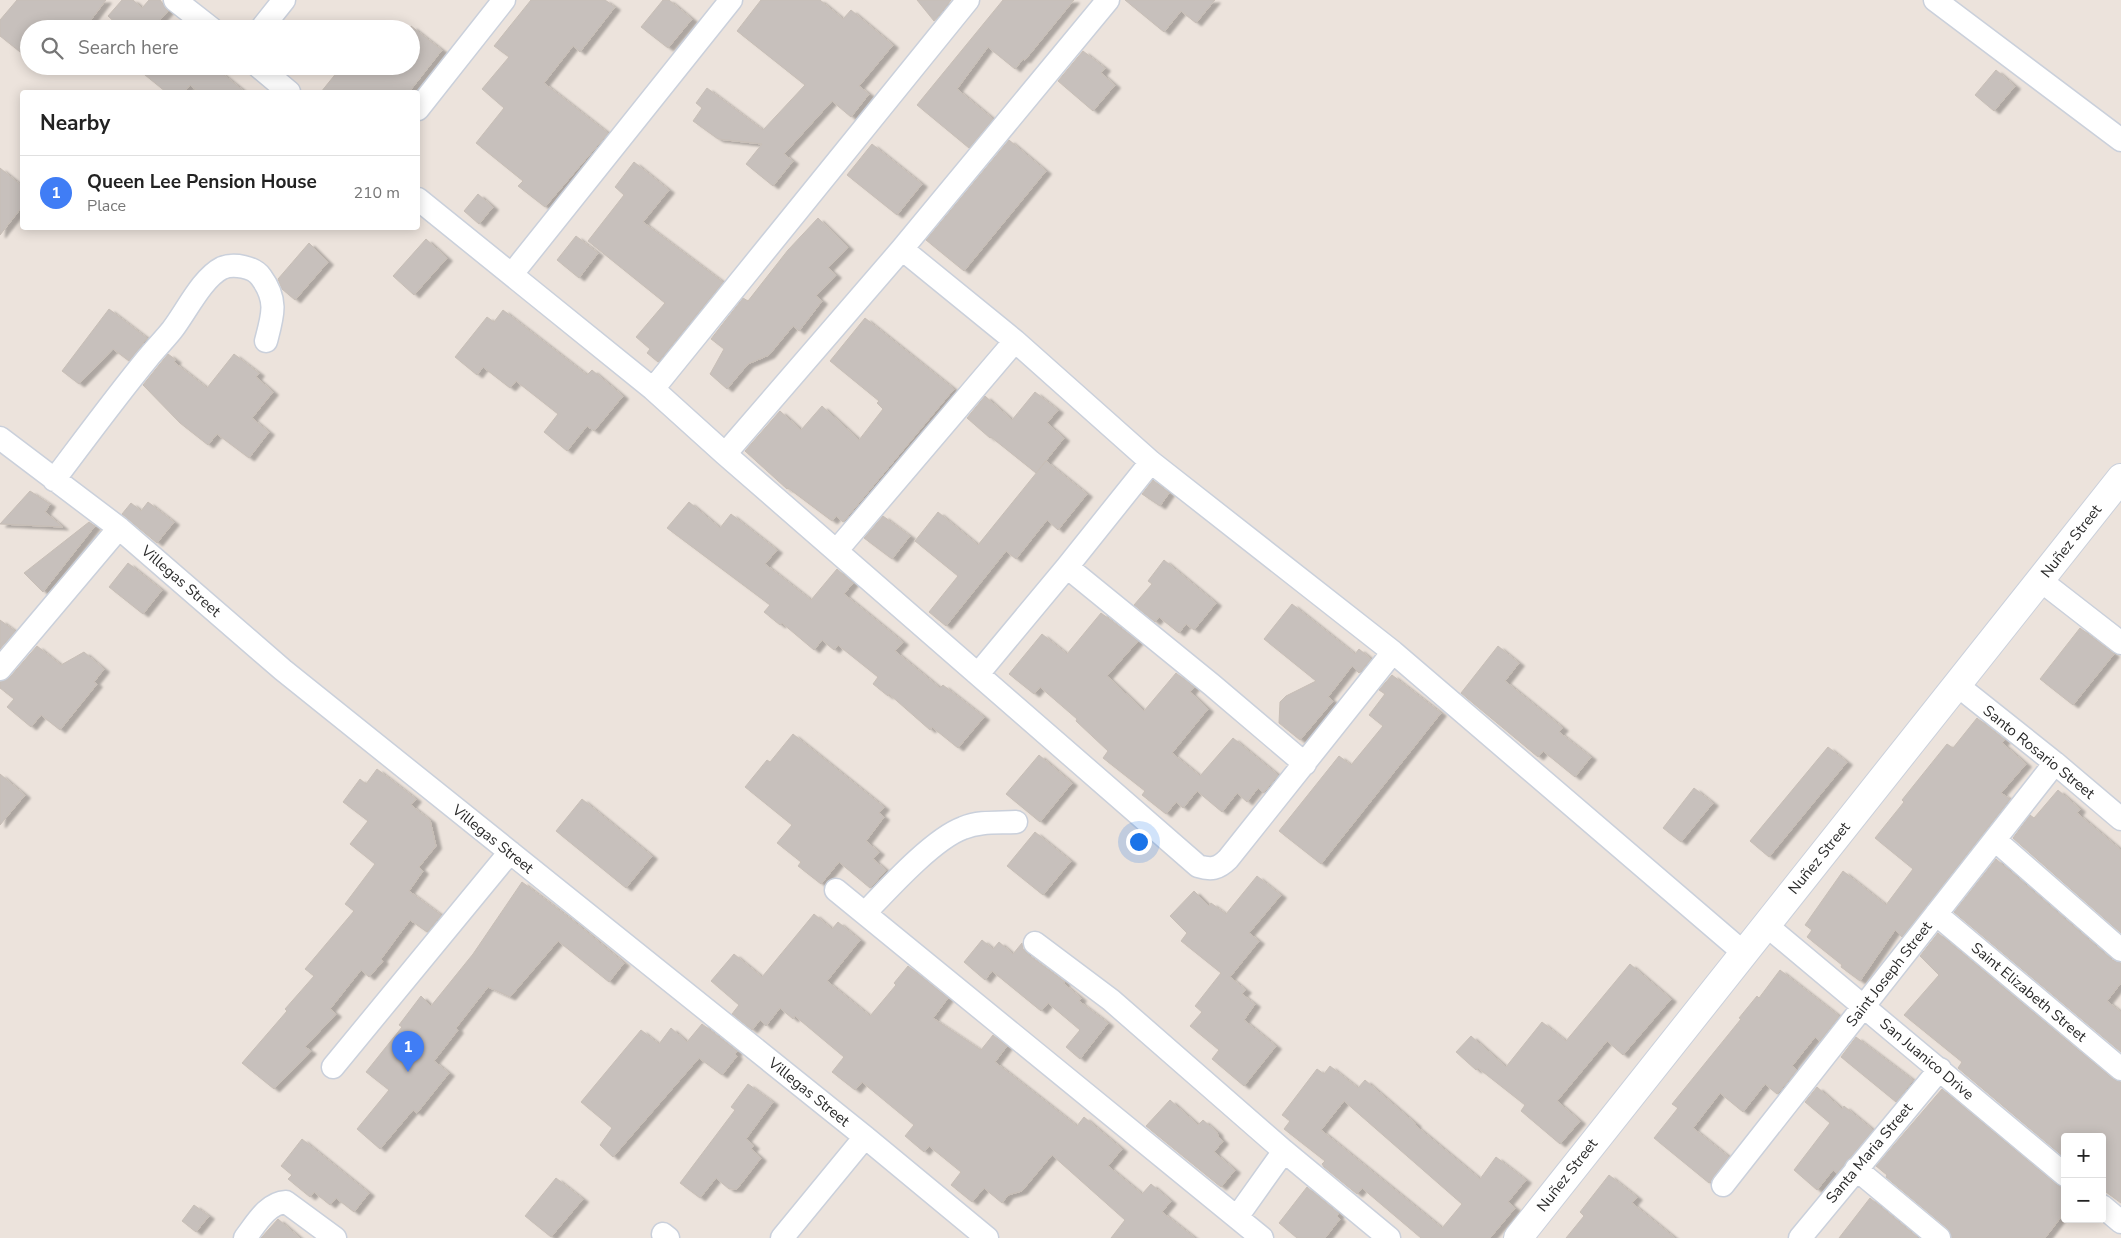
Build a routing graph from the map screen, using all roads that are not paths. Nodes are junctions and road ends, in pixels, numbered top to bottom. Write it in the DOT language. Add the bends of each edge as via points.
graph roads {
  1 [pos="175,0"];
  2 [pos="284,0"];
  3 [pos="504,0"];
  4 [pos="732,0"];
  5 [pos="968,0"];
  6 [pos="1108,0"];
  7 [pos="1935,0"];
  8 [pos="201,20"];
  9 [pos="268,20"];
  10 [pos="269,75"];
  11 [pos="287,90"];
  12 [pos="420,106"];
  13 [pos="2121,140"];
  14 [pos="420,201"];
  15 [pos="902,249"];
  16 [pos="512,274"];
  17 [pos="266,341"];
  18 [pos="1015,341"];
  19 [pos="653,389"];
  20 [pos="0,438"];
  21 [pos="725,454"];
  22 [pos="1150,462"];
  23 [pos="2121,478"];
  24 [pos="54,480"];
  25 [pos="119,528"];
  26 [pos="837,550"];
  27 [pos="1067,568"];
  28 [pos="2040,580"];
  29 [pos="2121,643"];
  30 [pos="1393,652"];
  31 [pos="0,669"];
  32 [pos="978,674"];
  33 [pos="1957,685"];
  34 [pos="2055,763"];
  35 [pos="1305,764"];
  36 [pos="2121,819"];
  37 [pos="1016,822"];
  38 [pos="1995,840"];
  39 [pos="510,852"];
  40 [pos="836,890"];
  41 [pos="865,913"];
  42 [pos="1936,914"];
  43 [pos="1766,925"];
  44 [pos="1035,943"];
  45 [pos="2121,950"];
  46 [pos="1744,953"];
  47 [pos="1864,1006"];
  48 [pos="333,1067"];
  49 [pos="1940,1069"];
  50 [pos="2121,1069"];
  51 [pos="865,1137"];
  52 [pos="1284,1151"];
  53 [pos="1856,1169"];
  54 [pos="2061,1172"];
  55 [pos="1723,1185"];
  56 [pos="2106,1209"];
  57 [pos="1237,1217"];
  58 [pos="2121,1222"];
  59 [pos="245,1238"];
  60 [pos="335,1238"];
  61 [pos="782,1238"];
  62 [pos="987,1238"];
  63 [pos="1262,1238"];
  64 [pos="1389,1238"];
  65 [pos="1518,1238"];
  66 [pos="1800,1238"];
  67 [pos="1939,1238"];
  1 -- 8 [label="street"];
  2 -- 9 [label="street"];
  3 -- 12 [label="street"];
  4 -- 16 [label="street"];
  5 -- 19 [label="street"];
  6 -- 15 [label="street"];
  7 -- 13 [label="street"];
  10 -- 11 [label="street"];
  14 -- 16 [label="street"];
  15 -- 18 [label="street"];
  15 -- 21 [label="street"];
  16 -- 19 [label="street"];
  17 -- 24 [label="street" via="273,298 266,284 258,272 244,267 222,268 202,288"];
  18 -- 22 [label="street"];
  18 -- 26 [label="street"];
  19 -- 21 [label="street"];
  20 -- 24 [label="street, Villegas Street"];
  21 -- 26 [label="street"];
  22 -- 27 [label="street"];
  22 -- 30 [label="street"];
  23 -- 28 [label="street, Nuñez Street"];
  24 -- 25 [label="street, Villegas Street"];
  25 -- 31 [label="street"];
  25 -- 39 [label="street, Villegas Street" via="283,670"];
  26 -- 32 [label="street"];
  27 -- 32 [label="street"];
  27 -- 35 [label="street"];
  28 -- 29 [label="street"];
  28 -- 33 [label="street, Nuñez Street"];
  30 -- 35 [label="street"];
  30 -- 46 [label="street"];
  32 -- 35 [label="street" via="1198,866 1206,869 1221,866 1228,859"];
  33 -- 34 [label="street, Santo Rosario Street"];
  33 -- 43 [label="street, Nuñez Street"];
  34 -- 36 [label="street, Santo Rosario Street"];
  34 -- 38 [label="street, Saint Joseph Street"];
  37 -- 41 [label="street" via="981,823 954,832 915,862"];
  38 -- 42 [label="street, Saint Joseph Street"];
  38 -- 45 [label="street"];
  39 -- 48 [label="street"];
  39 -- 51 [label="street, Villegas Street"];
  40 -- 41 [label="street"];
  41 -- 57 [label="street"];
  42 -- 47 [label="street, Saint Joseph Street"];
  42 -- 50 [label="street, Saint Elizabeth Street"];
  43 -- 46 [label="street, Nuñez Street"];
  43 -- 47 [label="street, San Juanico Drive"];
  44 -- 52 [label="street" via="1111,1000"];
  46 -- 65 [label="street, Nuñez Street"];
  47 -- 49 [label="street, San Juanico Drive"];
  47 -- 55 [label="street, Saint Joseph Street"];
  49 -- 53 [label="street, Santa Maria Street"];
  49 -- 54 [label="street, San Juanico Drive"];
  51 -- 61 [label="street"];
  51 -- 62 [label="street, Villegas Street"];
  52 -- 57 [label="street"];
  52 -- 64 [label="street"];
  53 -- 66 [label="street, Santa Maria Street"];
  53 -- 67 [label="street"];
  56 -- 58 [label="street"];
  57 -- 63 [label="street"];
  59 -- 60 [label="street" via="269,1208 286,1202"];
}
